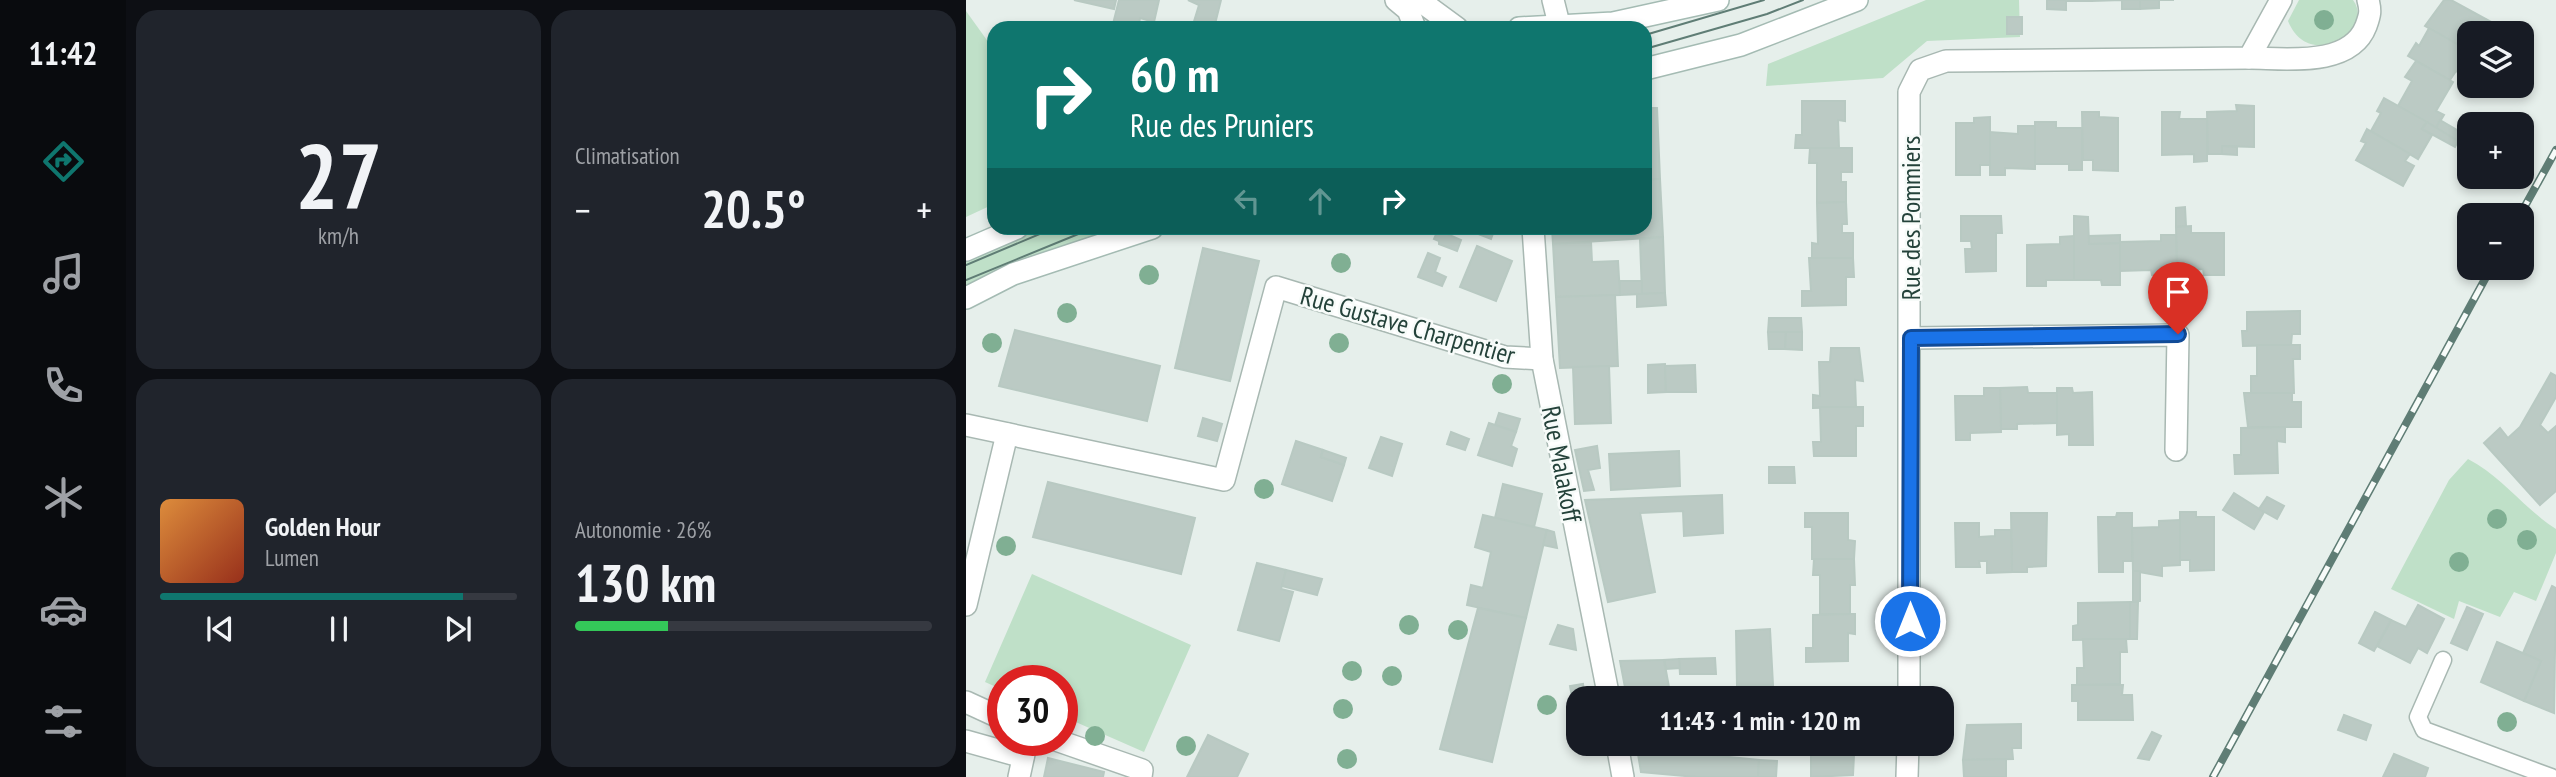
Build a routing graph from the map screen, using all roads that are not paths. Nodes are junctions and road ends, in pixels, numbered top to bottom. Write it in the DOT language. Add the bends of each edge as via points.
graph roads {
  1 [pos="1396,0"];
  2 [pos="1419,0"];
  3 [pos="1553,0"];
  4 [pos="1718,0"];
  5 [pos="1857,0"];
  6 [pos="2281,0"];
  7 [pos="2368,0"];
  8 [pos="1412,21"];
  9 [pos="1448,21"];
  10 [pos="1558,21"];
  11 [pos="1622,21"];
  12 [pos="2249,58"];
  13 [pos="1652,67"];
  14 [pos="1001,235"];
  15 [pos="1131,235"];
  16 [pos="1533,235"];
  17 [pos="966,250"];
  18 [pos="966,298"];
  19 [pos="1911,338"];
  20 [pos="1542,359"];
  21 [pos="966,425"];
  22 [pos="1007,434"];
  23 [pos="2176,450"];
  24 [pos="966,605"];
  25 [pos="2443,660"];
  26 [pos="1607,686"];
  27 [pos="1909,686"];
  28 [pos="966,702"];
  29 [pos="987,712"];
  30 [pos="966,741"];
  31 [pos="1078,748"];
  32 [pos="1619,756"];
  33 [pos="1908,756"];
  34 [pos="1023,758"];
  35 [pos="1141,777"];
  36 [pos="1623,777"];
  37 [pos="1907,777"];
  38 [pos="2551,777"];
  1 -- 8 [label="street"];
  2 -- 9 [label="street"];
  3 -- 10 [label="street"];
  4 -- 11 [label="street"];
  5 -- 13 [label="street" via="1741,45"];
  6 -- 12 [label="street"];
  7 -- 12 [label="street, Rue des Pommiers" via="2371,12 2364,32 2352,46 2309,58"];
  12 -- 19 [label="street, Rue des Pommiers" via="1946,61 1920,70 1909,92"];
  14 -- 17 [label="street"];
  15 -- 18 [label="street" via="1013,274"];
  16 -- 20 [label="street, Rue Malakoff"];
  19 -- 23 [label="street" via="2178,334"];
  19 -- 27 [label="street, Rue des Pommiers"];
  20 -- 22 [label="street, Rue Gustave Charpentier" via="1505,357 1276,287 1224,480"];
  20 -- 26 [label="street, Rue Malakoff"];
  21 -- 22 [label="street, Rue Gustave Charpentier"];
  22 -- 24 [label="street"];
  25 -- 38 [label="lane" via="2418,717 2424,730"];
  28 -- 29 [label="street"];
  30 -- 34 [label="street"];
  31 -- 35 [label="street" via="1142,770"];
  32 -- 36 [label="street"];
  33 -- 37 [label="street"];
}
